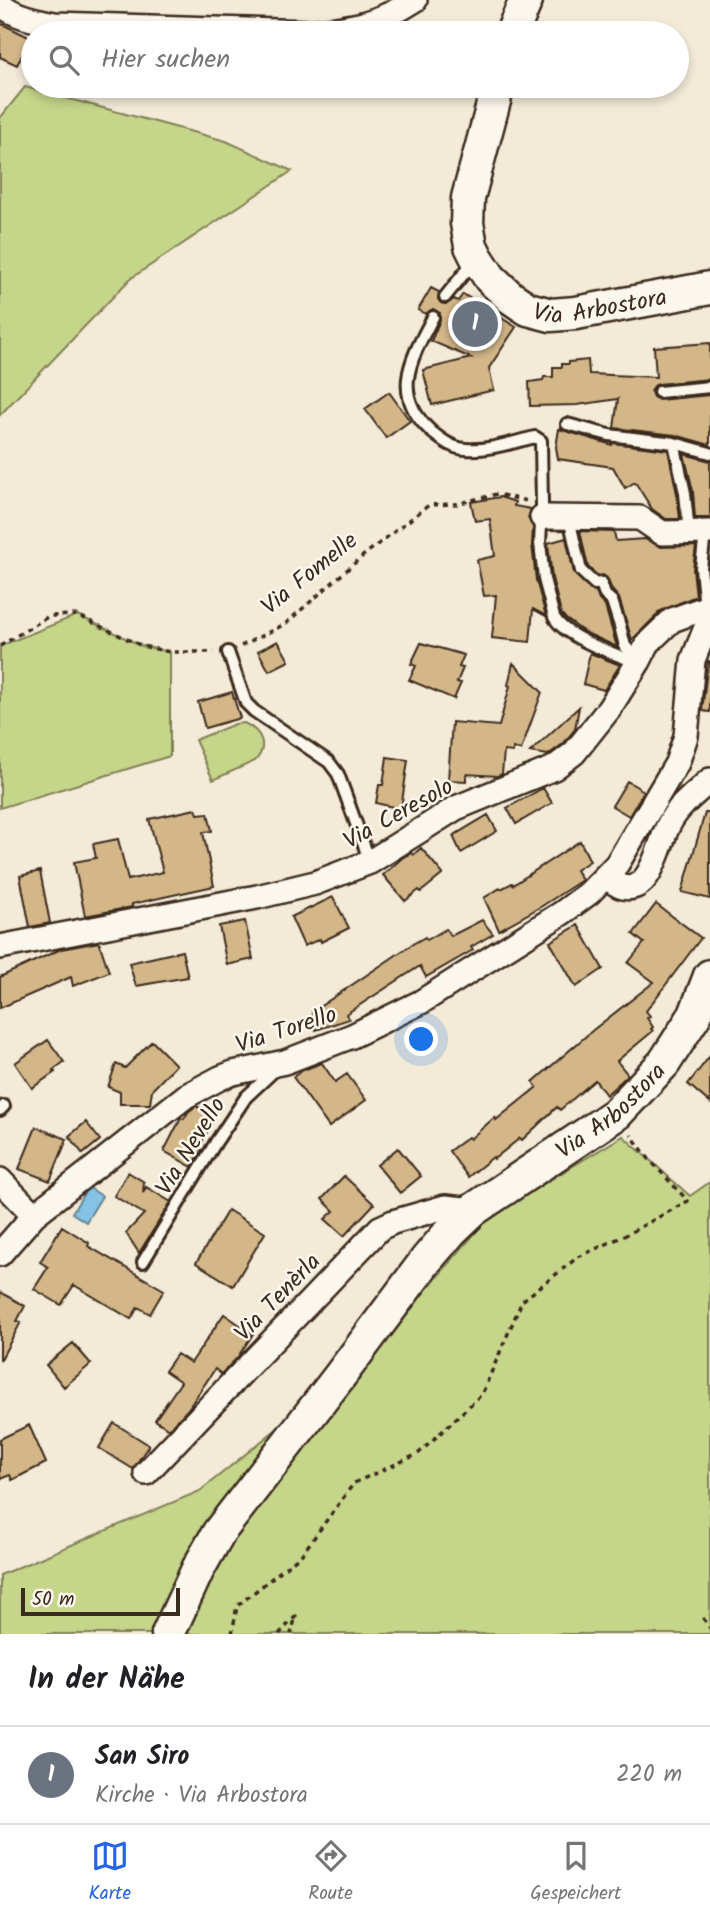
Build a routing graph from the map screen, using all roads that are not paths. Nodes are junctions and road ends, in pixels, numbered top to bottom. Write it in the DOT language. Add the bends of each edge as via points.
graph roads {
  1 [pos="415,0"];
  2 [pos="524,0"];
  3 [pos="0,4"];
  4 [pos="40,21"];
  5 [pos="376,21"];
  6 [pos="516,21"];
  7 [pos="495,98"];
  8 [pos="477,258"];
  9 [pos="710,288"];
  10 [pos="445,297"];
  11 [pos="433,317"];
  12 [pos="710,387"];
  13 [pos="659,392"];
  14 [pos="567,424"];
  15 [pos="674,443"];
  16 [pos="710,453"];
  17 [pos="542,511"];
  18 [pos="569,518"];
  19 [pos="702,533"];
  20 [pos="705,608"];
  21 [pos="228,652"];
  22 [pos="639,662"];
  23 [pos="710,780"];
  24 [pos="370,862"];
  25 [pos="606,877"];
  26 [pos="0,947"];
  27 [pos="710,976"];
  28 [pos="285,1062"];
  29 [pos="0,1180"];
  30 [pos="473,1210"];
  31 [pos="34,1215"];
  32 [pos="0,1254"];
  33 [pos="143,1262"];
  34 [pos="146,1473"];
  35 [pos="168,1634"];
  1 -- 5 [label="street"];
  2 -- 6 [label="street"];
  3 -- 4 [label="street"];
  7 -- 8 [label="street, Via Arbostora" via="468,198 467,223"];
  8 -- 9 [label="street, Via Arbostora" via="510,297 528,309 551,315"];
  8 -- 10 [label="lane"];
  11 -- 17 [label="lane" via="413,355 407,384 411,403 422,422 463,450 539,438"];
  12 -- 13 [label="lane"];
  14 -- 15 [label="lane"];
  15 -- 16 [label="lane"];
  15 -- 19 [label="lane" via="685,493"];
  17 -- 18 [label="street"];
  17 -- 22 [label="lane" via="544,579 557,623 583,641"];
  18 -- 19 [label="street" via="640,518 662,533"];
  18 -- 22 [label="lane" via="581,571 595,584 601,583 612,601 625,646"];
  19 -- 20 [label="lane"];
  20 -- 22 [label="street, Via Ceresolo" via="672,620 648,643"];
  20 -- 25 [label="street, Via Torello" via="709,620 693,660 686,736 677,763"];
  21 -- 24 [label="lane" via="246,703 338,774"];
  22 -- 24 [label="street, Via Ceresolo" via="575,753 554,768 456,808"];
  23 -- 25 [label="street" via="675,814 642,883 621,887"];
  24 -- 26 [label="street, Via Ceresolo" via="315,883 257,897"];
  25 -- 28 [label="street, Via Torello" via="562,914 421,1002"];
  27 -- 30 [label="street, Via Arbostora" via="695,1015 664,1063 616,1114"];
  28 -- 31 [label="street, Via Torello" via="233,1073 186,1096"];
  28 -- 33 [label="lane, Via Nevello" via="246,1097"];
  29 -- 31 [label="street"];
  30 -- 34 [label="street, Via Tenèrla" via="445,1207 380,1228"];
  30 -- 35 [label="street, Via Arbostora" via="427,1259 219,1532"];
  31 -- 32 [label="street, Via Torello"];
}
